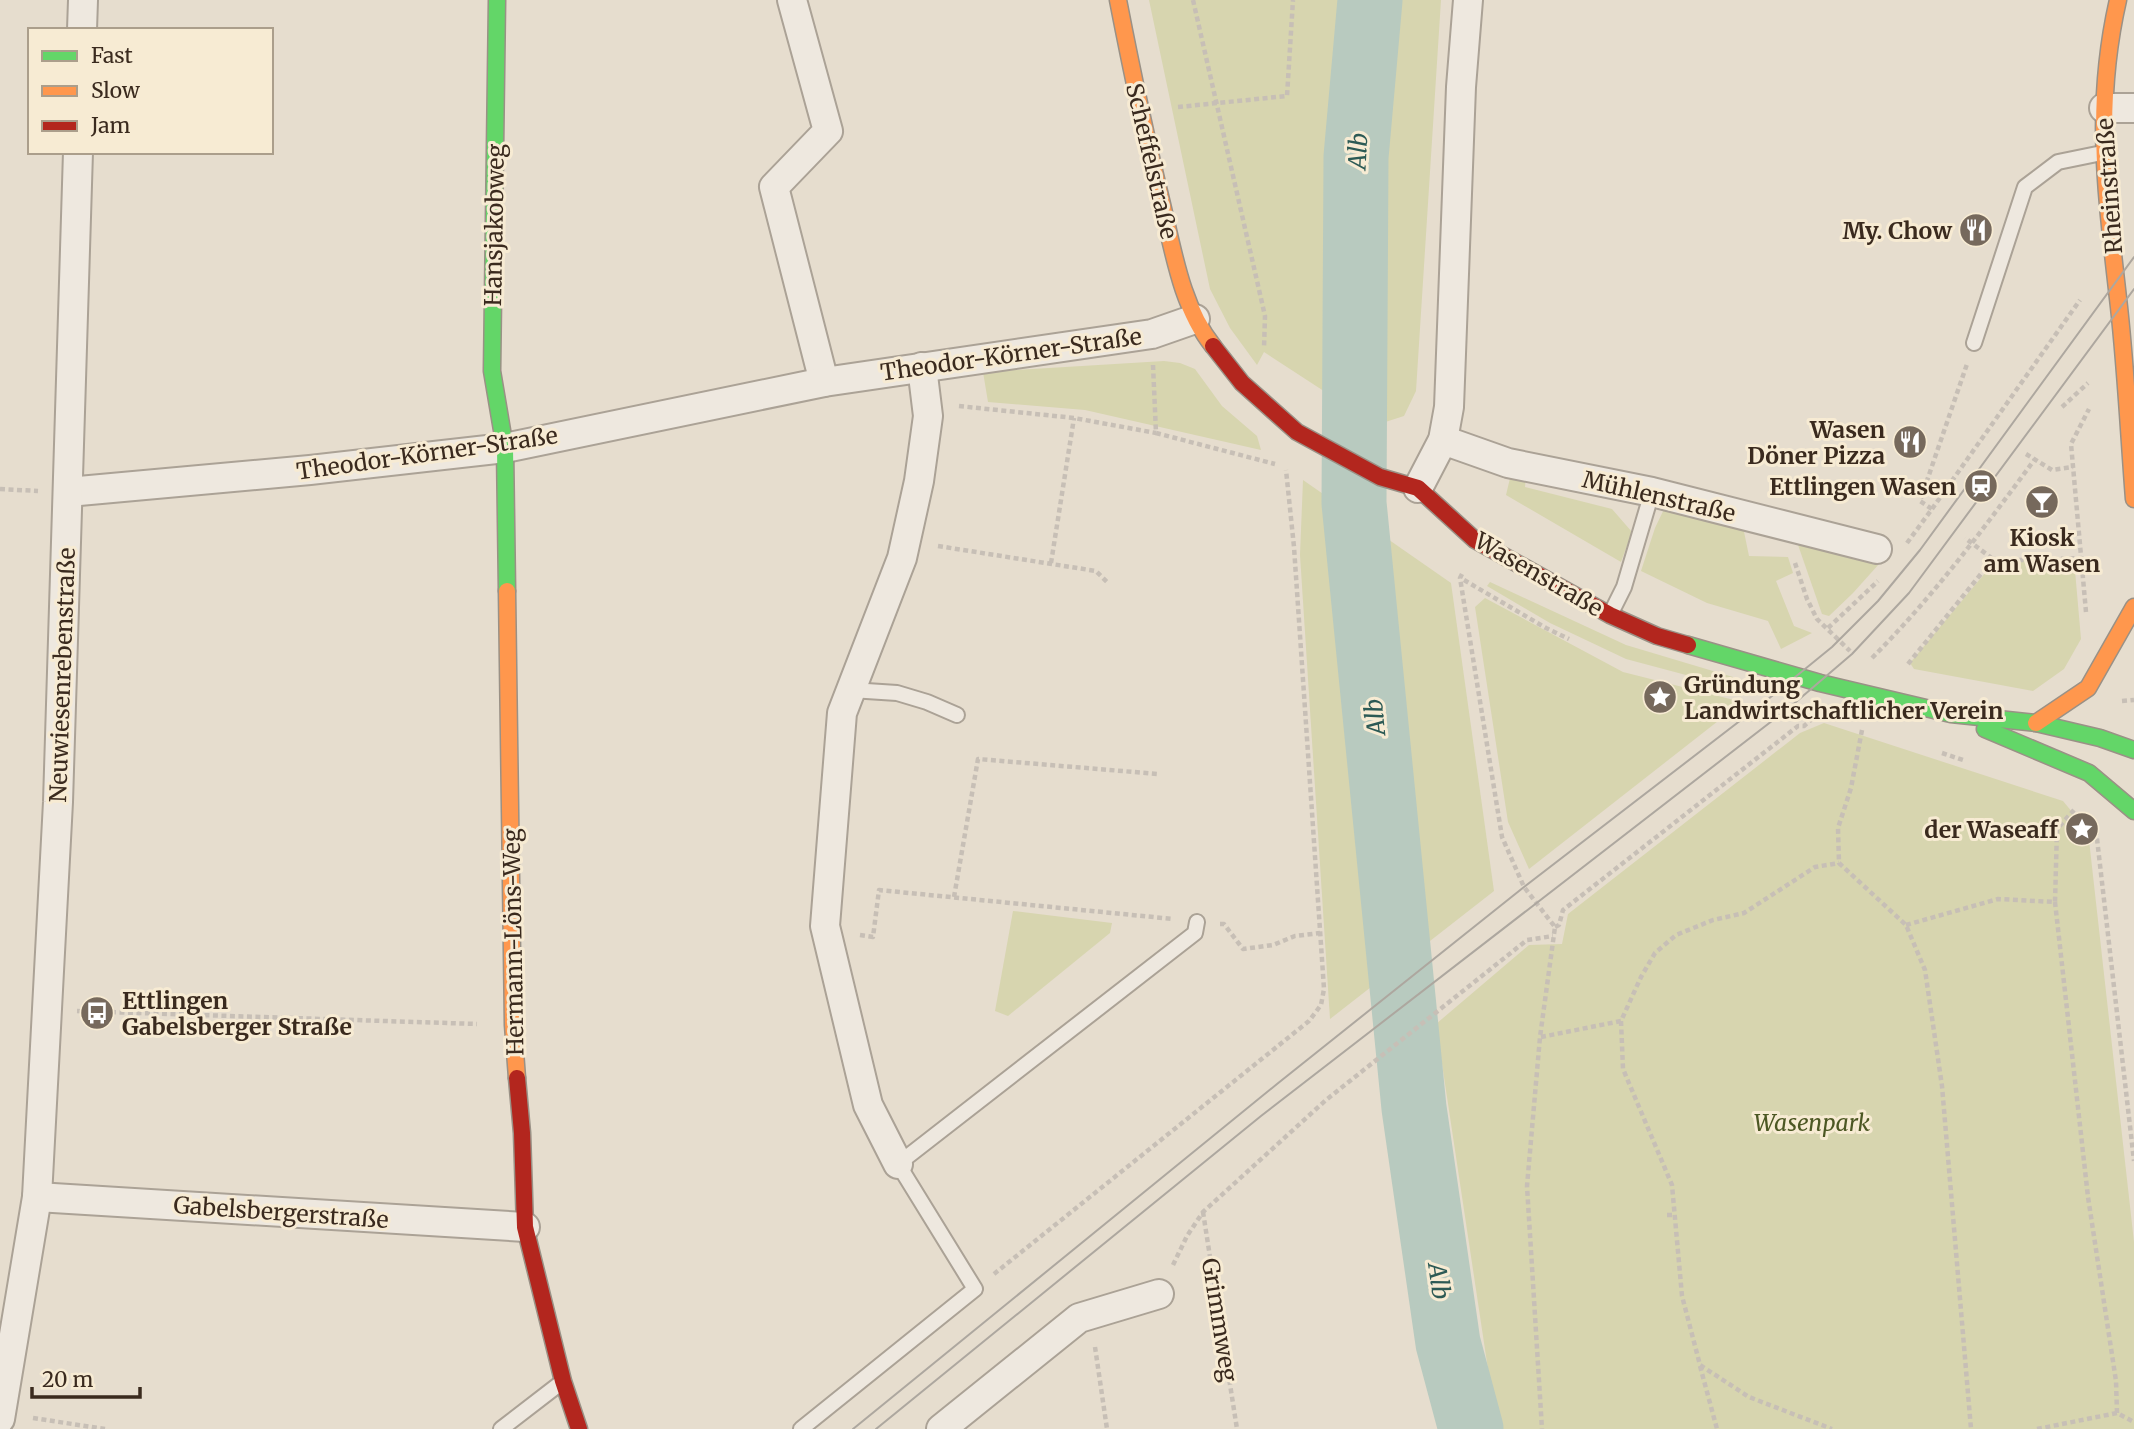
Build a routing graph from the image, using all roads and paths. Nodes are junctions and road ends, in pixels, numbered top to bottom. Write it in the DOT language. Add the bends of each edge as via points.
graph roads {
  1 [pos="83,0"];
  2 [pos="497,0"];
  3 [pos="792,0"];
  4 [pos="1118,0"];
  5 [pos="1193,0"];
  6 [pos="1293,0"];
  7 [pos="1468,0"];
  8 [pos="2118,0"];
  9 [pos="82,28"];
  10 [pos="1216,102"];
  11 [pos="2104,108"];
  12 [pos="2134,108"];
  13 [pos="2103,153"];
  14 [pos="78,154"];
  15 [pos="2083,295"];
  16 [pos="1195,319"];
  17 [pos="1152,334"];
  18 [pos="1974,344"];
  19 [pos="922,367"];
  20 [pos="2096,374"];
  21 [pos="824,382"];
  22 [pos="1263,401"];
  23 [pos="926,402"];
  24 [pos="2091,404"];
  25 [pos="2062,407"];
  26 [pos="1074,418"];
  27 [pos="1156,433"];
  28 [pos="1443,440"];
  29 [pos="505,448"];
  30 [pos="2026,454"];
  31 [pos="2035,459"];
  32 [pos="2073,467"];
  33 [pos="1418,488"];
  34 [pos="0,489"];
  35 [pos="29,490"];
  36 [pos="68,492"];
  37 [pos="1652,492"];
  38 [pos="2134,499"];
  39 [pos="1932,509"];
  40 [pos="1965,538"];
  41 [pos="906,541"];
  42 [pos="1972,543"];
  43 [pos="1905,546"];
  44 [pos="2082,558"];
  45 [pos="1993,559"];
  46 [pos="1880,561"];
  47 [pos="1051,563"];
  48 [pos="1460,578"];
  49 [pos="1108,583"];
  50 [pos="1807,599"];
  51 [pos="2134,607"];
  52 [pos="1610,615"];
  53 [pos="2087,617"];
  54 [pos="1828,628"];
  55 [pos="1863,665"];
  56 [pos="1900,673"];
  57 [pos="851,690"];
  58 [pos="1868,694"];
  59 [pos="1951,713"];
  60 [pos="1818,714"];
  61 [pos="957,715"];
  62 [pos="2036,723"];
  63 [pos="2134,750"];
  64 [pos="1158,774"];
  65 [pos="2076,807"];
  66 [pos="2134,811"];
  67 [pos="2095,820"];
  68 [pos="1839,863"];
  69 [pos="954,897"];
  70 [pos="2055,902"];
  71 [pos="1197,922"];
  72 [pos="1906,925"];
  73 [pos="1555,927"];
  74 [pos="1320,933"];
  75 [pos="1553,936"];
  76 [pos="873,937"];
  77 [pos="48,1010"];
  78 [pos="1621,1021"];
  79 [pos="513,1025"];
  80 [pos="1541,1037"];
  81 [pos="2134,1161"];
  82 [pos="898,1164"];
  83 [pos="37,1197"];
  84 [pos="1203,1212"];
  85 [pos="1674,1214"];
  86 [pos="1667,1215"];
  87 [pos="524,1227"];
  88 [pos="975,1289"];
  89 [pos="1159,1294"];
  90 [pos="1079,1318"];
  91 [pos="1700,1366"];
  92 [pos="563,1381"];
  93 [pos="2117,1413"];
  94 [pos="1,1416"];
  95 [pos="2134,1422"];
  96 [pos="105,1429"];
  97 [pos="501,1429"];
  98 [pos="579,1429"];
  99 [pos="801,1429"];
  100 [pos="941,1429"];
  101 [pos="1107,1429"];
  102 [pos="1237,1429"];
  103 [pos="1542,1429"];
  104 [pos="1717,1429"];
  105 [pos="1832,1429"];
  106 [pos="1971,1429"];
  107 [pos="2037,1429"];
  1 -- 9 [label="street"];
  2 -- 29 [label="street, Hansjakobweg" via="492,371"];
  3 -- 21 [label="street" via="828,131 774,187"];
  4 -- 16 [label="street, Scheffelstraße" via="1177,268"];
  5 -- 10 [label="path"];
  6 -- 10 [label="path" via="1287,96"];
  7 -- 28 [label="street" via="1449,407"];
  8 -- 11 [label="street, Rheinstraße" via="2111,23"];
  10 -- 22 [label="path" via="1265,316"];
  11 -- 12 [label="street"];
  11 -- 13 [label="street, Rheinstraße"];
  13 -- 18 [label="lane" via="2058,162 2025,187"];
  13 -- 38 [label="street, Rheinstraße"];
  14 -- 36 [label="street, Neuwiesenrebenstraße"];
  15 -- 39 [label="path"];
  16 -- 17 [label="street, Theodor-Körner-Straße"];
  16 -- 22 [label="street, Wasenstraße" via="1242,383"];
  17 -- 19 [label="street, Theodor-Körner-Straße"];
  17 -- 27 [label="path"];
  18 -- 39 [label="path" via="1920,501"];
  19 -- 21 [label="street, Theodor-Körner-Straße"];
  19 -- 23 [label="street"];
  20 -- 25 [label="path"];
  21 -- 29 [label="street, Theodor-Körner-Straße"];
  22 -- 33 [label="street, Wasenstraße" via="1297,432 1380,477"];
  23 -- 26 [label="path"];
  23 -- 41 [label="street" via="919,481"];
  24 -- 32 [label="path" via="2071,444"];
  26 -- 27 [label="path"];
  26 -- 47 [label="path"];
  27 -- 74 [label="path" via="1286,467"];
  28 -- 33 [label="street"];
  28 -- 37 [label="street, Mühlenstraße" via="1508,463"];
  29 -- 36 [label="street, Theodor-Körner-Straße"];
  29 -- 79 [label="street, Hermann-Löns-Weg"];
  30 -- 31 [label="path"];
  31 -- 32 [label="path" via="2052,470"];
  31 -- 42 [label="path"];
  32 -- 44 [label="path"];
  33 -- 52 [label="street, Wasenstraße" via="1475,540"];
  34 -- 35 [label="path"];
  36 -- 77 [label="street, Neuwiesenrebenstraße"];
  37 -- 46 [label="street, Mühlenstraße"];
  37 -- 52 [label="lane" via="1624,587"];
  39 -- 43 [label="path"];
  40 -- 42 [label="path"];
  41 -- 47 [label="path"];
  41 -- 57 [label="street"];
  42 -- 45 [label="path"];
  42 -- 55 [label="path" via="1918,610"];
  44 -- 45 [label="path"];
  44 -- 53 [label="path"];
  45 -- 56 [label="path"];
  46 -- 54 [label="path"];
  47 -- 49 [label="path" via="1096,571"];
  48 -- 73 [label="path" via="1502,838 1524,887"];
  50 -- 54 [label="path" via="1817,619"];
  51 -- 62 [label="street" via="2088,688"];
  52 -- 58 [label="street, Wasenstraße" via="1657,636"];
  54 -- 55 [label="path"];
  55 -- 58 [label="path" via="1870,668"];
  57 -- 61 [label="lane" via="897,694"];
  57 -- 82 [label="street" via="842,713 825,926 868,1105"];
  58 -- 59 [label="street, Wasenstraße"];
  58 -- 68 [label="path" via="1851,788 1838,828"];
  59 -- 62 [label="street, Wasenstraße"];
  59 -- 66 [label="street, Wasenstraße" via="2089,773"];
  60 -- 73 [label="path" via="1563,910"];
  62 -- 63 [label="street, Wasenstraße"];
  64 -- 69 [label="path" via="978,759"];
  65 -- 70 [label="path" via="2057,829"];
  67 -- 81 [label="path"];
  68 -- 72 [label="path"];
  68 -- 78 [label="path" via="1815,867 1744,913 1676,935 1656,953"];
  69 -- 71 [label="path"];
  69 -- 76 [label="path" via="879,890"];
  70 -- 72 [label="path" via="1998,899"];
  70 -- 93 [label="path"];
  71 -- 74 [label="path" via="1224,924 1243,949"];
  71 -- 82 [label="lane" via="1195,933"];
  72 -- 106 [label="path" via="1925,970 1942,1086"];
  73 -- 75 [label="path"];
  74 -- 88 [label="path" via="1324,989 1321,1005 1309,1021"];
  75 -- 80 [label="path"];
  75 -- 84 [label="path" via="1527,940 1326,1100"];
  77 -- 79 [label="path"];
  77 -- 83 [label="street, Neuwiesenrebenstraße"];
  78 -- 80 [label="path"];
  78 -- 85 [label="path" via="1623,1069 1672,1185"];
  79 -- 87 [label="street, Hermann-Löns-Weg"];
  80 -- 103 [label="path" via="1527,1185"];
  82 -- 88 [label="lane"];
  83 -- 87 [label="street, Gabelsbergerstraße"];
  83 -- 94 [label="street, Neuwiesenrebenstraße"];
  84 -- 89 [label="path" via="1186,1236"];
  84 -- 102 [label="path, Grimmweg"];
  85 -- 86 [label="path"];
  85 -- 91 [label="path" via="1682,1296"];
  87 -- 92 [label="street, Hermann-Löns-Weg"];
  88 -- 99 [label="lane"];
  89 -- 90 [label="street"];
  90 -- 100 [label="street"];
  90 -- 101 [label="path" via="1094,1337"];
  91 -- 104 [label="path"];
  91 -- 105 [label="path" via="1749,1397"];
  92 -- 97 [label="lane"];
  92 -- 98 [label="street, Hermann-Löns-Weg"];
  93 -- 95 [label="path"];
  93 -- 107 [label="path"];
  94 -- 96 [label="path"];
}
